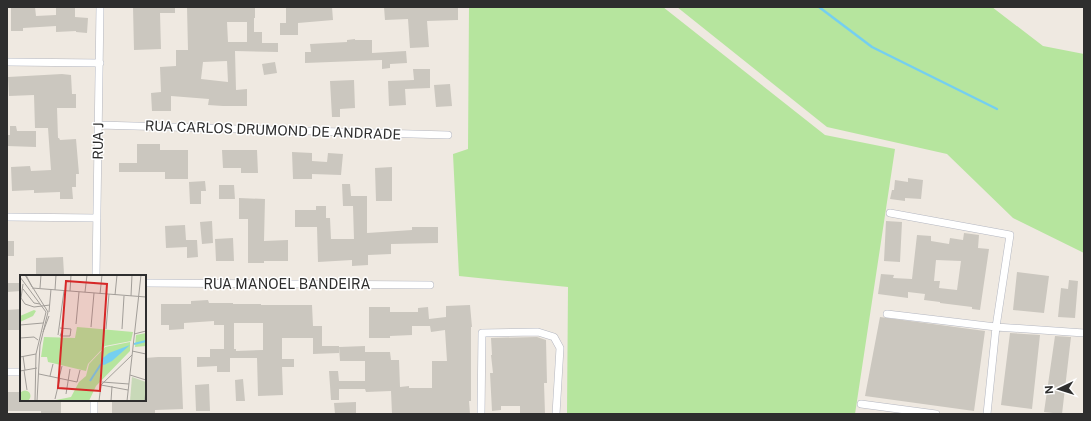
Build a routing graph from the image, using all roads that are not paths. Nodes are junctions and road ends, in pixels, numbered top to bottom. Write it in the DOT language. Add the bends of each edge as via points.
graph roads {
  1 [pos="100,7"];
  2 [pos="7,62"];
  3 [pos="100,63"];
  4 [pos="99,125"];
  5 [pos="448,135"];
  6 [pos="890,213"];
  7 [pos="7,217"];
  8 [pos="97,218"];
  9 [pos="96,275"];
  10 [pos="146,283"];
  11 [pos="430,285"];
  12 [pos="887,314"];
  13 [pos="996,327"];
  14 [pos="1084,332"];
  15 [pos="7,372"];
  16 [pos="20,372"];
  17 [pos="94,401"];
  18 [pos="861,404"];
  19 [pos="94,414"];
  20 [pos="481,414"];
  21 [pos="556,414"];
  22 [pos="936,414"];
  23 [pos="987,414"];
  1 -- 3 [label="street, RUA J"];
  2 -- 3 [label="street"];
  3 -- 4 [label="street, RUA J"];
  4 -- 5 [label="street, RUA CARLOS DRUMOND DE ANDRADE"];
  4 -- 8 [label="street, RUA J"];
  6 -- 13 [label="street" via="1010,235"];
  7 -- 8 [label="street"];
  8 -- 9 [label="street, RUA J"];
  10 -- 11 [label="street, RUA MANOEL BANDEIRA"];
  12 -- 13 [label="street"];
  13 -- 14 [label="street"];
  13 -- 23 [label="street"];
  15 -- 16 [label="street"];
  17 -- 19 [label="street"];
  18 -- 22 [label="street"];
  20 -- 21 [label="street" via="482,333 538,332 554,337 560,348"];
}
